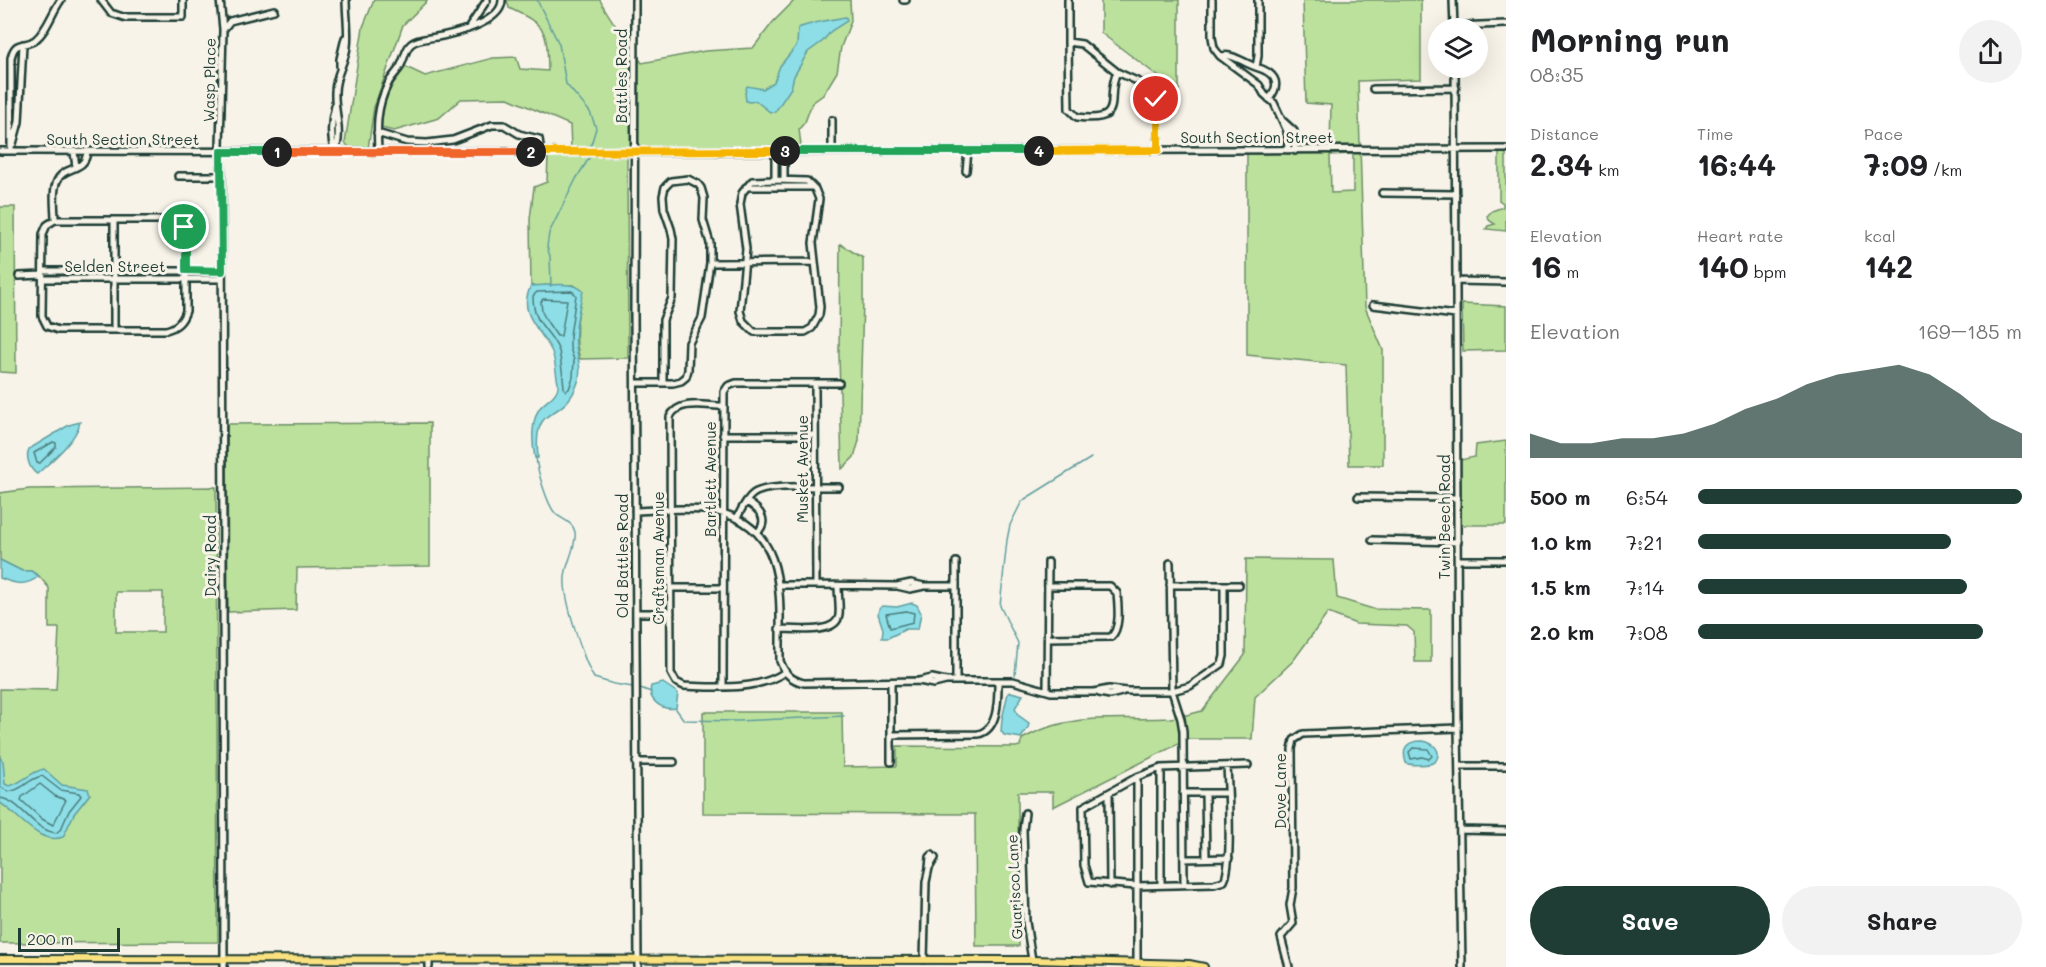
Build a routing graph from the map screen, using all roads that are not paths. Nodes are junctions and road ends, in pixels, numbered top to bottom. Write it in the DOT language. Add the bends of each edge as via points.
graph roads {
  1 [pos="61,0"];
  2 [pos="101,0"];
  3 [pos="220,0"];
  4 [pos="346,0"];
  5 [pos="487,0"];
  6 [pos="502,0"];
  7 [pos="635,0"];
  8 [pos="1068,0"];
  9 [pos="1212,0"];
  10 [pos="1258,0"];
  11 [pos="1454,0"];
  12 [pos="184,2"];
  13 [pos="274,10"];
  14 [pos="1454,18"];
  15 [pos="1506,24"];
  16 [pos="1488,25"];
  17 [pos="468,29"];
  18 [pos="223,30"];
  19 [pos="1068,42"];
  20 [pos="23,44"];
  21 [pos="1220,56"];
  22 [pos="1256,66"];
  23 [pos="1117,72"];
  24 [pos="1456,78"];
  25 [pos="1456,88"];
  26 [pos="1373,89"];
  27 [pos="1269,99"];
  28 [pos="832,120"];
  29 [pos="1283,120"];
  30 [pos="377,133"];
  31 [pos="1455,149"];
  32 [pos="1506,149"];
  33 [pos="1158,150"];
  34 [pos="1288,150"];
  35 [pos="0,151"];
  36 [pos="11,151"];
  37 [pos="832,151"];
  38 [pos="968,151"];
  39 [pos="1295,151"];
  40 [pos="74,152"];
  41 [pos="87,152"];
  42 [pos="221,152"];
  43 [pos="335,152"];
  44 [pos="378,152"];
  45 [pos="541,152"];
  46 [pos="634,152"];
  47 [pos="775,152"];
  48 [pos="784,152"];
  49 [pos="76,167"];
  50 [pos="966,171"];
  51 [pos="178,176"];
  52 [pos="222,176"];
  53 [pos="780,182"];
  54 [pos="746,187"];
  55 [pos="1382,193"];
  56 [pos="1456,194"];
  57 [pos="55,220"];
  58 [pos="114,220"];
  59 [pos="814,262"];
  60 [pos="710,263"];
  61 [pos="745,263"];
  62 [pos="186,270"];
  63 [pos="114,271"];
  64 [pos="222,271"];
  65 [pos="43,275"];
  66 [pos="18,276"];
  67 [pos="114,279"];
  68 [pos="186,279"];
  69 [pos="222,279"];
  70 [pos="1456,281"];
  71 [pos="1506,282"];
  72 [pos="1373,305"];
  73 [pos="1456,315"];
  74 [pos="114,330"];
  75 [pos="634,383"];
  76 [pos="663,383"];
  77 [pos="815,383"];
  78 [pos="839,383"];
  79 [pos="723,406"];
  80 [pos="723,435"];
  81 [pos="815,435"];
  82 [pos="839,487"];
  83 [pos="815,488"];
  84 [pos="1358,497"];
  85 [pos="1457,498"];
  86 [pos="747,502"];
  87 [pos="671,510"];
  88 [pos="635,511"];
  89 [pos="723,514"];
  90 [pos="737,518"];
  91 [pos="757,533"];
  92 [pos="1372,540"];
  93 [pos="1458,542"];
  94 [pos="1458,560"];
  95 [pos="1506,560"];
  96 [pos="956,562"];
  97 [pos="1048,562"];
  98 [pos="1170,563"];
  99 [pos="779,585"];
  100 [pos="816,585"];
  101 [pos="956,585"];
  102 [pos="1170,585"];
  103 [pos="1224,585"];
  104 [pos="1239,585"];
  105 [pos="838,586"];
  106 [pos="1048,586"];
  107 [pos="671,588"];
  108 [pos="723,588"];
  109 [pos="636,613"];
  110 [pos="671,613"];
  111 [pos="779,629"];
  112 [pos="1048,638"];
  113 [pos="785,672"];
  114 [pos="956,681"];
  115 [pos="998,681"];
  116 [pos="891,682"];
  117 [pos="723,686"];
  118 [pos="1047,691"];
  119 [pos="1172,692"];
  120 [pos="1458,728"];
  121 [pos="891,735"];
  122 [pos="636,762"];
  123 [pos="674,762"];
  124 [pos="891,762"];
  125 [pos="1248,765"];
  126 [pos="1183,766"];
  127 [pos="1227,766"];
  128 [pos="1460,766"];
  129 [pos="1506,766"];
  130 [pos="1161,768"];
  131 [pos="1137,777"];
  132 [pos="1183,793"];
  133 [pos="1205,793"];
  134 [pos="1228,793"];
  135 [pos="1109,794"];
  136 [pos="1025,813"];
  137 [pos="1460,830"];
  138 [pos="1506,831"];
  139 [pos="1206,858"];
  140 [pos="1229,858"];
  141 [pos="1184,859"];
  142 [pos="929,868"];
  143 [pos="1224,881"];
  144 [pos="1184,884"];
  145 [pos="1110,885"];
  146 [pos="1161,885"];
  147 [pos="1136,886"];
  148 [pos="1230,887"];
  149 [pos="0,959"];
  150 [pos="15,959"];
  151 [pos="638,959"];
  152 [pos="924,960"];
  153 [pos="1032,960"];
  154 [pos="1137,962"];
  155 [pos="224,964"];
  156 [pos="429,964"];
  157 [pos="830,964"];
  158 [pos="1051,964"];
  159 [pos="15,967"];
  160 [pos="638,967"];
  161 [pos="1204,967"];
  162 [pos="1289,967"];
  163 [pos="1462,967"];
  1 -- 20 [label="street" via="40,35"];
  2 -- 12 [label="street" via="111,13 123,17 183,17"];
  3 -- 18 [label="street"];
  4 -- 43 [label="street" via="346,36 336,82"];
  5 -- 17 [label="street"];
  6 -- 17 [label="street" via="499,12"];
  7 -- 46 [label="street, Battles Road"];
  8 -- 19 [label="street"];
  9 -- 21 [label="street" via="1212,37"];
  10 -- 22 [label="street"];
  11 -- 14 [label="street"];
  13 -- 18 [label="street, Wasp Place" via="230,21"];
  15 -- 16 [label="street"];
  17 -- 30 [label="street" via="408,46 401,66 388,84 377,117"];
  18 -- 42 [label="street, Wasp Place"];
  19 -- 23 [label="street" via="1082,44"];
  19 -- 23 [label="street" via="1068,105 1077,117 1101,117 1111,109"];
  20 -- 36 [label="street" via="19,122"];
  20 -- 36 [label="street" via="14,48 11,58"];
  21 -- 22 [label="street" via="1230,55"];
  21 -- 27 [label="street" via="1258,85"];
  22 -- 27 [label="street" via="1274,77 1275,90"];
  23 -- 33 [label="street" via="1145,85 1155,96"];
  24 -- 25 [label="street, Twin Beech Road"];
  25 -- 26 [label="street"];
  25 -- 31 [label="street, Twin Beech Road"];
  27 -- 29 [label="street"];
  28 -- 37 [label="street"];
  29 -- 34 [label="street"];
  29 -- 39 [label="street" via="1294,131"];
  30 -- 44 [label="street"];
  30 -- 45 [label="street" via="406,142 445,142 492,125 504,125 538,139"];
  31 -- 32 [label="street, South Section Street"];
  31 -- 39 [label="street, South Section Street"];
  31 -- 56 [label="street, Twin Beech Road"];
  33 -- 34 [label="street, South Section Street"];
  33 -- 38 [label="street, South Section Street"];
  34 -- 39 [label="street, South Section Street"];
  35 -- 36 [label="street, South Section Street"];
  36 -- 40 [label="street, South Section Street"];
  37 -- 38 [label="street, South Section Street"];
  37 -- 48 [label="street, South Section Street"];
  38 -- 50 [label="street"];
  40 -- 41 [label="street, South Section Street"];
  40 -- 49 [label="street"];
  41 -- 42 [label="street, South Section Street"];
  41 -- 49 [label="street" via="84,162"];
  42 -- 43 [label="street, South Section Street"];
  42 -- 52 [label="street, Dairy Road"];
  43 -- 44 [label="street, South Section Street"];
  44 -- 45 [label="street, South Section Street"];
  45 -- 46 [label="street, South Section Street"];
  46 -- 47 [label="street, South Section Street"];
  46 -- 75 [label="street, Old Battles Road"];
  47 -- 48 [label="street, South Section Street"];
  47 -- 53 [label="street"];
  48 -- 53 [label="street"];
  49 -- 57 [label="street" via="56,182"];
  51 -- 52 [label="street"];
  52 -- 64 [label="street, Dairy Road"];
  53 -- 54 [label="street"];
  53 -- 54 [label="street" via="752,181"];
  53 -- 59 [label="street" via="807,181 818,194"];
  54 -- 61 [label="street" via="740,204 746,237"];
  55 -- 56 [label="street"];
  56 -- 70 [label="street, Twin Beech Road"];
  57 -- 58 [label="street"];
  57 -- 65 [label="street" via="43,234"];
  58 -- 62 [label="street" via="171,219 181,223 186,232"];
  58 -- 63 [label="street"];
  59 -- 61 [label="street"];
  59 -- 61 [label="street" via="819,315 809,330 802,333 754,332 743,321"];
  60 -- 61 [label="street"];
  60 -- 76 [label="street" via="702,318 689,343 688,373 681,381"];
  60 -- 76 [label="street" via="701,188 687,179 671,181 663,196 673,239 672,298 663,320"];
  62 -- 63 [label="street, Selden Street"];
  62 -- 64 [label="street, Selden Street"];
  62 -- 68 [label="street"];
  63 -- 65 [label="street, Selden Street"];
  63 -- 67 [label="street"];
  64 -- 69 [label="street, Dairy Road"];
  65 -- 66 [label="street, Selden Street"];
  65 -- 67 [label="street, Selden Street"];
  65 -- 74 [label="street" via="42,316 47,326 58,330"];
  67 -- 68 [label="street, Selden Street"];
  67 -- 74 [label="street"];
  68 -- 69 [label="street, Selden Street"];
  68 -- 74 [label="street" via="186,310 179,324 166,330"];
  69 -- 155 [label="street, Dairy Road"];
  70 -- 71 [label="street"];
  70 -- 73 [label="street, Twin Beech Road"];
  72 -- 73 [label="street"];
  73 -- 85 [label="street, Twin Beech Road"];
  75 -- 76 [label="street"];
  75 -- 88 [label="street, Old Battles Road"];
  77 -- 78 [label="street, Bartlett Avenue"];
  77 -- 79 [label="street, Bartlett Avenue" via="731,384 724,392"];
  77 -- 81 [label="street, Musket Avenue"];
  79 -- 80 [label="street, Bartlett Avenue"];
  79 -- 87 [label="street, Craftsman Avenue" via="682,406 673,413"];
  80 -- 81 [label="street"];
  80 -- 89 [label="street, Bartlett Avenue"];
  81 -- 83 [label="street, Musket Avenue"];
  82 -- 83 [label="street"];
  83 -- 86 [label="street" via="769,488 751,495"];
  83 -- 100 [label="street, Musket Avenue"];
  84 -- 85 [label="street"];
  85 -- 93 [label="street, Twin Beech Road"];
  86 -- 90 [label="street"];
  86 -- 91 [label="street" via="763,518"];
  87 -- 88 [label="street"];
  87 -- 89 [label="street"];
  87 -- 107 [label="street, Craftsman Avenue"];
  88 -- 109 [label="street, Old Battles Road"];
  89 -- 90 [label="street"];
  89 -- 108 [label="street, Bartlett Avenue"];
  90 -- 91 [label="street"];
  91 -- 99 [label="street" via="777,569"];
  92 -- 93 [label="street"];
  93 -- 94 [label="street, Twin Beech Road"];
  94 -- 95 [label="street"];
  94 -- 120 [label="street, Twin Beech Road"];
  96 -- 101 [label="street"];
  97 -- 106 [label="street"];
  98 -- 102 [label="street"];
  99 -- 100 [label="street"];
  99 -- 111 [label="street"];
  100 -- 105 [label="street"];
  101 -- 105 [label="street" via="910,589"];
  101 -- 114 [label="street"];
  102 -- 103 [label="street"];
  102 -- 119 [label="street"];
  103 -- 104 [label="street"];
  103 -- 119 [label="street" via="1222,664 1191,686"];
  105 -- 111 [label="street" via="839,616 831,627"];
  106 -- 112 [label="street"];
  106 -- 112 [label="street" via="1110,586 1117,593 1117,630 1111,637"];
  107 -- 108 [label="street"];
  107 -- 110 [label="street, Craftsman Avenue"];
  108 -- 117 [label="street, Bartlett Avenue"];
  109 -- 110 [label="street"];
  109 -- 122 [label="street, Old Battles Road"];
  110 -- 117 [label="street, Craftsman Avenue" via="673,679 684,686"];
  111 -- 113 [label="street" via="780,661"];
  112 -- 118 [label="street"];
  113 -- 116 [label="street" via="804,683"];
  113 -- 117 [label="street, Craftsman Avenue" via="770,681 748,686"];
  114 -- 115 [label="street"];
  114 -- 116 [label="street"];
  115 -- 118 [label="street" via="1019,682"];
  115 -- 121 [label="street" via="993,724 987,732"];
  116 -- 121 [label="street"];
  118 -- 119 [label="street" via="1108,695"];
  119 -- 126 [label="street" via="1182,725"];
  120 -- 128 [label="street, Twin Beech Road"];
  120 -- 162 [label="street, Dove Lane" via="1303,734 1294,740 1290,905 1293,922 1281,937"];
  121 -- 124 [label="street"];
  122 -- 123 [label="street"];
  122 -- 151 [label="street, Old Battles Road"];
  125 -- 127 [label="street"];
  126 -- 127 [label="street"];
  126 -- 130 [label="street"];
  126 -- 132 [label="street"];
  127 -- 134 [label="street"];
  128 -- 129 [label="street"];
  128 -- 137 [label="street, Twin Beech Road"];
  130 -- 131 [label="street"];
  130 -- 146 [label="street"];
  131 -- 135 [label="street"];
  131 -- 147 [label="street"];
  132 -- 133 [label="street"];
  132 -- 141 [label="street"];
  133 -- 134 [label="street"];
  133 -- 139 [label="street"];
  134 -- 140 [label="street"];
  135 -- 145 [label="street"];
  135 -- 145 [label="street" via="1083,807 1086,884"];
  136 -- 153 [label="street, Guarisco Lane" via="1026,922"];
  137 -- 138 [label="street"];
  137 -- 163 [label="street, Twin Beech Road"];
  139 -- 140 [label="street"];
  139 -- 141 [label="street"];
  140 -- 143 [label="street"];
  141 -- 144 [label="street"];
  142 -- 152 [label="street"];
  143 -- 144 [label="street"];
  143 -- 148 [label="street"];
  144 -- 146 [label="street"];
  145 -- 147 [label="street"];
  146 -- 147 [label="street"];
  147 -- 154 [label="street"];
  149 -- 150 [label="main road"];
  150 -- 155 [label="main road"];
  150 -- 159 [label="street"];
  151 -- 156 [label="main road"];
  151 -- 157 [label="main road"];
  151 -- 160 [label="street, Old Battles Road"];
  152 -- 153 [label="main road"];
  152 -- 157 [label="main road"];
  153 -- 158 [label="main road"];
  154 -- 158 [label="main road"];
  154 -- 161 [label="main road"];
  155 -- 156 [label="main road"];
}
